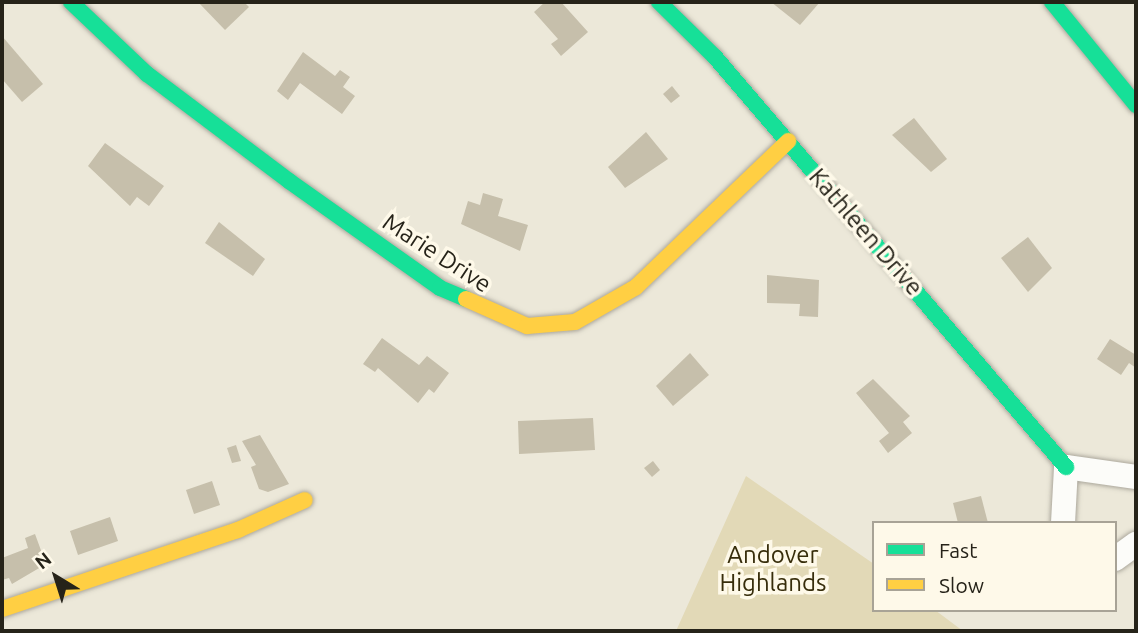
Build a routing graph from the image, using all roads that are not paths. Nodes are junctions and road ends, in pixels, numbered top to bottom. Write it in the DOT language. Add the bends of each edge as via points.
graph roads {
  1 [pos="71,2"];
  2 [pos="659,2"];
  3 [pos="1052,2"];
  4 [pos="1136,105"];
  5 [pos="788,142"];
  6 [pos="1066,467"];
  7 [pos="1136,477"];
  8 [pos="305,500"];
  9 [pos="1063,521"];
  10 [pos="1136,544"];
  11 [pos="1117,558"];
  12 [pos="2,609"];
  1 -- 5 [label="street, Marie Drive" via="147,74 289,181 440,288 527,326 575,322 636,287"];
  2 -- 5 [label="street, Kathleen Drive"];
  3 -- 4 [label="street"];
  5 -- 6 [label="street, Kathleen Drive"];
  6 -- 7 [label="street"];
  6 -- 9 [label="street"];
  8 -- 12 [label="street" via="238,530"];
  10 -- 11 [label="street"];
}
